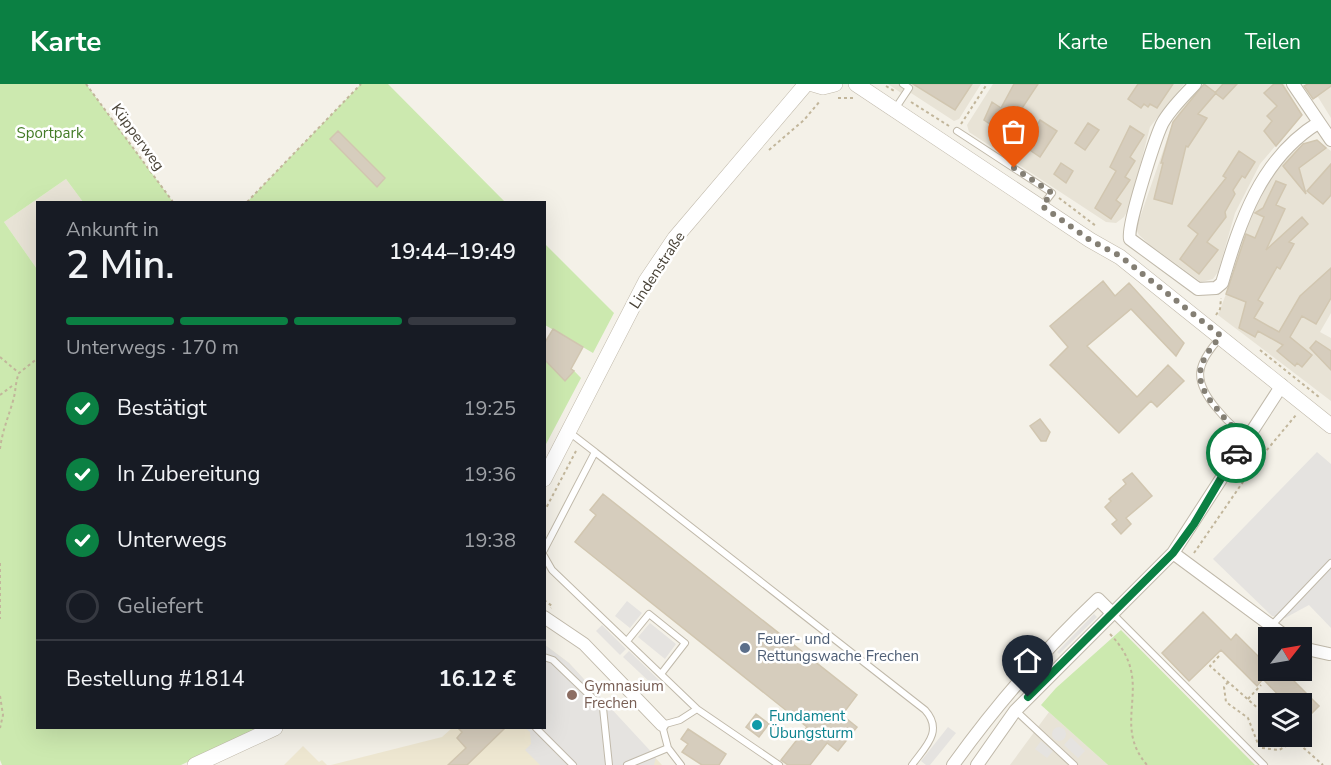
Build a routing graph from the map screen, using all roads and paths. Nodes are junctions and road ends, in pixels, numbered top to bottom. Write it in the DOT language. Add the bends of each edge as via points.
graph roads {
  1 [pos="86,84"];
  2 [pos="361,84"];
  3 [pos="806,84"];
  4 [pos="813,84"];
  5 [pos="883,84"];
  6 [pos="903,84"];
  7 [pos="987,84"];
  8 [pos="1195,84"];
  9 [pos="1293,84"];
  10 [pos="859,86"];
  11 [pos="833,91"];
  12 [pos="825,99"];
  13 [pos="899,103"];
  14 [pos="1318,123"];
  15 [pos="957,131"];
  16 [pos="1331,140"];
  17 [pos="768,151"];
  18 [pos="172,201"];
  19 [pos="248,201"];
  20 [pos="1042,206"];
  21 [pos="1222,283"];
  22 [pos="1208,326"];
  23 [pos="1221,336"];
  24 [pos="0,357"];
  25 [pos="36,360"];
  26 [pos="19,373"];
  27 [pos="14,385"];
  28 [pos="1282,385"];
  29 [pos="1314,392"];
  30 [pos="0,395"];
  31 [pos="1305,405"];
  32 [pos="1331,426"];
  33 [pos="575,436"];
  34 [pos="1248,437"];
  35 [pos="0,449"];
  36 [pos="595,452"];
  37 [pos="546,476"];
  38 [pos="546,507"];
  39 [pos="546,545"];
  40 [pos="1173,553"];
  41 [pos="546,560"];
  42 [pos="1186,562"];
  43 [pos="0,563"];
  44 [pos="1331,563"];
  45 [pos="1113,614"];
  46 [pos="546,618"];
  47 [pos="0,619"];
  48 [pos="1102,626"];
  49 [pos="1271,626"];
  50 [pos="627,641"];
  51 [pos="1312,650"];
  52 [pos="1329,654"];
  53 [pos="1219,656"];
  54 [pos="546,658"];
  55 [pos="661,674"];
  56 [pos="1228,682"];
  57 [pos="1262,685"];
  58 [pos="0,696"];
  59 [pos="1248,699"];
  60 [pos="1258,708"];
  61 [pos="698,709"];
  62 [pos="1015,711"];
  63 [pos="662,725"];
  64 [pos="0,728"];
  65 [pos="273,729"];
  66 [pos="537,729"];
  67 [pos="1258,744"];
  68 [pos="1259,747"];
  69 [pos="1284,747"];
  70 [pos="1302,747"];
  71 [pos="668,748"];
  72 [pos="195,765"];
  73 [pos="573,765"];
  74 [pos="609,765"];
  75 [pos="627,765"];
  76 [pos="681,765"];
  77 [pos="779,765"];
  78 [pos="912,765"];
  79 [pos="953,765"];
  80 [pos="977,765"];
  81 [pos="1074,765"];
  82 [pos="1147,765"];
  83 [pos="1264,765"];
  84 [pos="1323,765"];
  1 -- 18 [label="path, Küpperweg"];
  2 -- 19 [label="path"];
  3 -- 33 [label="street, Lindenstraße" via="675,238 646,281"];
  4 -- 11 [label="street"];
  5 -- 13 [label="path"];
  6 -- 13 [label="lane" via="909,88"];
  7 -- 15 [label="path"];
  8 -- 21 [label="street" via="1154,140 1128,234 1198,289 1216,288"];
  9 -- 14 [label="street"];
  10 -- 11 [label="path" via="856,97"];
  10 -- 13 [label="street"];
  12 -- 17 [label="path" via="816,103 804,120"];
  13 -- 15 [label="path"];
  13 -- 20 [label="street"];
  14 -- 16 [label="street"];
  14 -- 21 [label="street" via="1305,131 1266,173 1251,198"];
  15 -- 20 [label="lane" via="1052,193"];
  20 -- 22 [label="street" via="1120,256"];
  21 -- 22 [label="path" via="1221,309"];
  22 -- 23 [label="street"];
  23 -- 28 [label="street"];
  23 -- 34 [label="lane" via="1209,350 1199,382 1231,426"];
  24 -- 26 [label="path"];
  25 -- 26 [label="path"];
  26 -- 27 [label="path"];
  27 -- 30 [label="path"];
  27 -- 35 [label="path"];
  28 -- 31 [label="street"];
  28 -- 34 [label="street"];
  29 -- 31 [label="path"];
  31 -- 32 [label="street"];
  31 -- 42 [label="path" via="1256,463"];
  33 -- 36 [label="lane"];
  33 -- 37 [label="street, Lindenstraße"];
  33 -- 38 [label="path"];
  34 -- 40 [label="street"];
  36 -- 39 [label="lane"];
  36 -- 78 [label="lane" via="925,710 932,718 932,738"];
  40 -- 42 [label="street"];
  40 -- 45 [label="street"];
  41 -- 50 [label="lane" via="552,570"];
  42 -- 49 [label="street"];
  43 -- 47 [label="path"];
  44 -- 49 [label="lane"];
  45 -- 48 [label="street"];
  45 -- 79 [label="street" via="1098,599 1019,680"];
  45 -- 83 [label="lane"];
  46 -- 63 [label="street" via="584,644"];
  48 -- 62 [label="street"];
  48 -- 82 [label="path" via="1120,645 1131,665 1132,736"];
  50 -- 55 [label="lane"];
  50 -- 55 [label="lane" via="649,615 685,643"];
  51 -- 52 [label="street"];
  53 -- 56 [label="path" via="1210,666"];
  54 -- 74 [label="lane" via="603,708"];
  55 -- 61 [label="lane"];
  56 -- 59 [label="path"];
  56 -- 67 [label="path" via="1224,687 1226,702 1248,718"];
  57 -- 59 [label="path"];
  58 -- 64 [label="path"];
  59 -- 60 [label="path"];
  61 -- 63 [label="lane"];
  61 -- 77 [label="lane"];
  62 -- 80 [label="street"];
  62 -- 81 [label="lane"];
  63 -- 71 [label="lane"];
  65 -- 72 [label="street"];
  66 -- 73 [label="lane"];
  68 -- 69 [label="path" via="1269,751"];
  70 -- 84 [label="path"];
  71 -- 75 [label="lane"];
  71 -- 76 [label="lane"];
}
